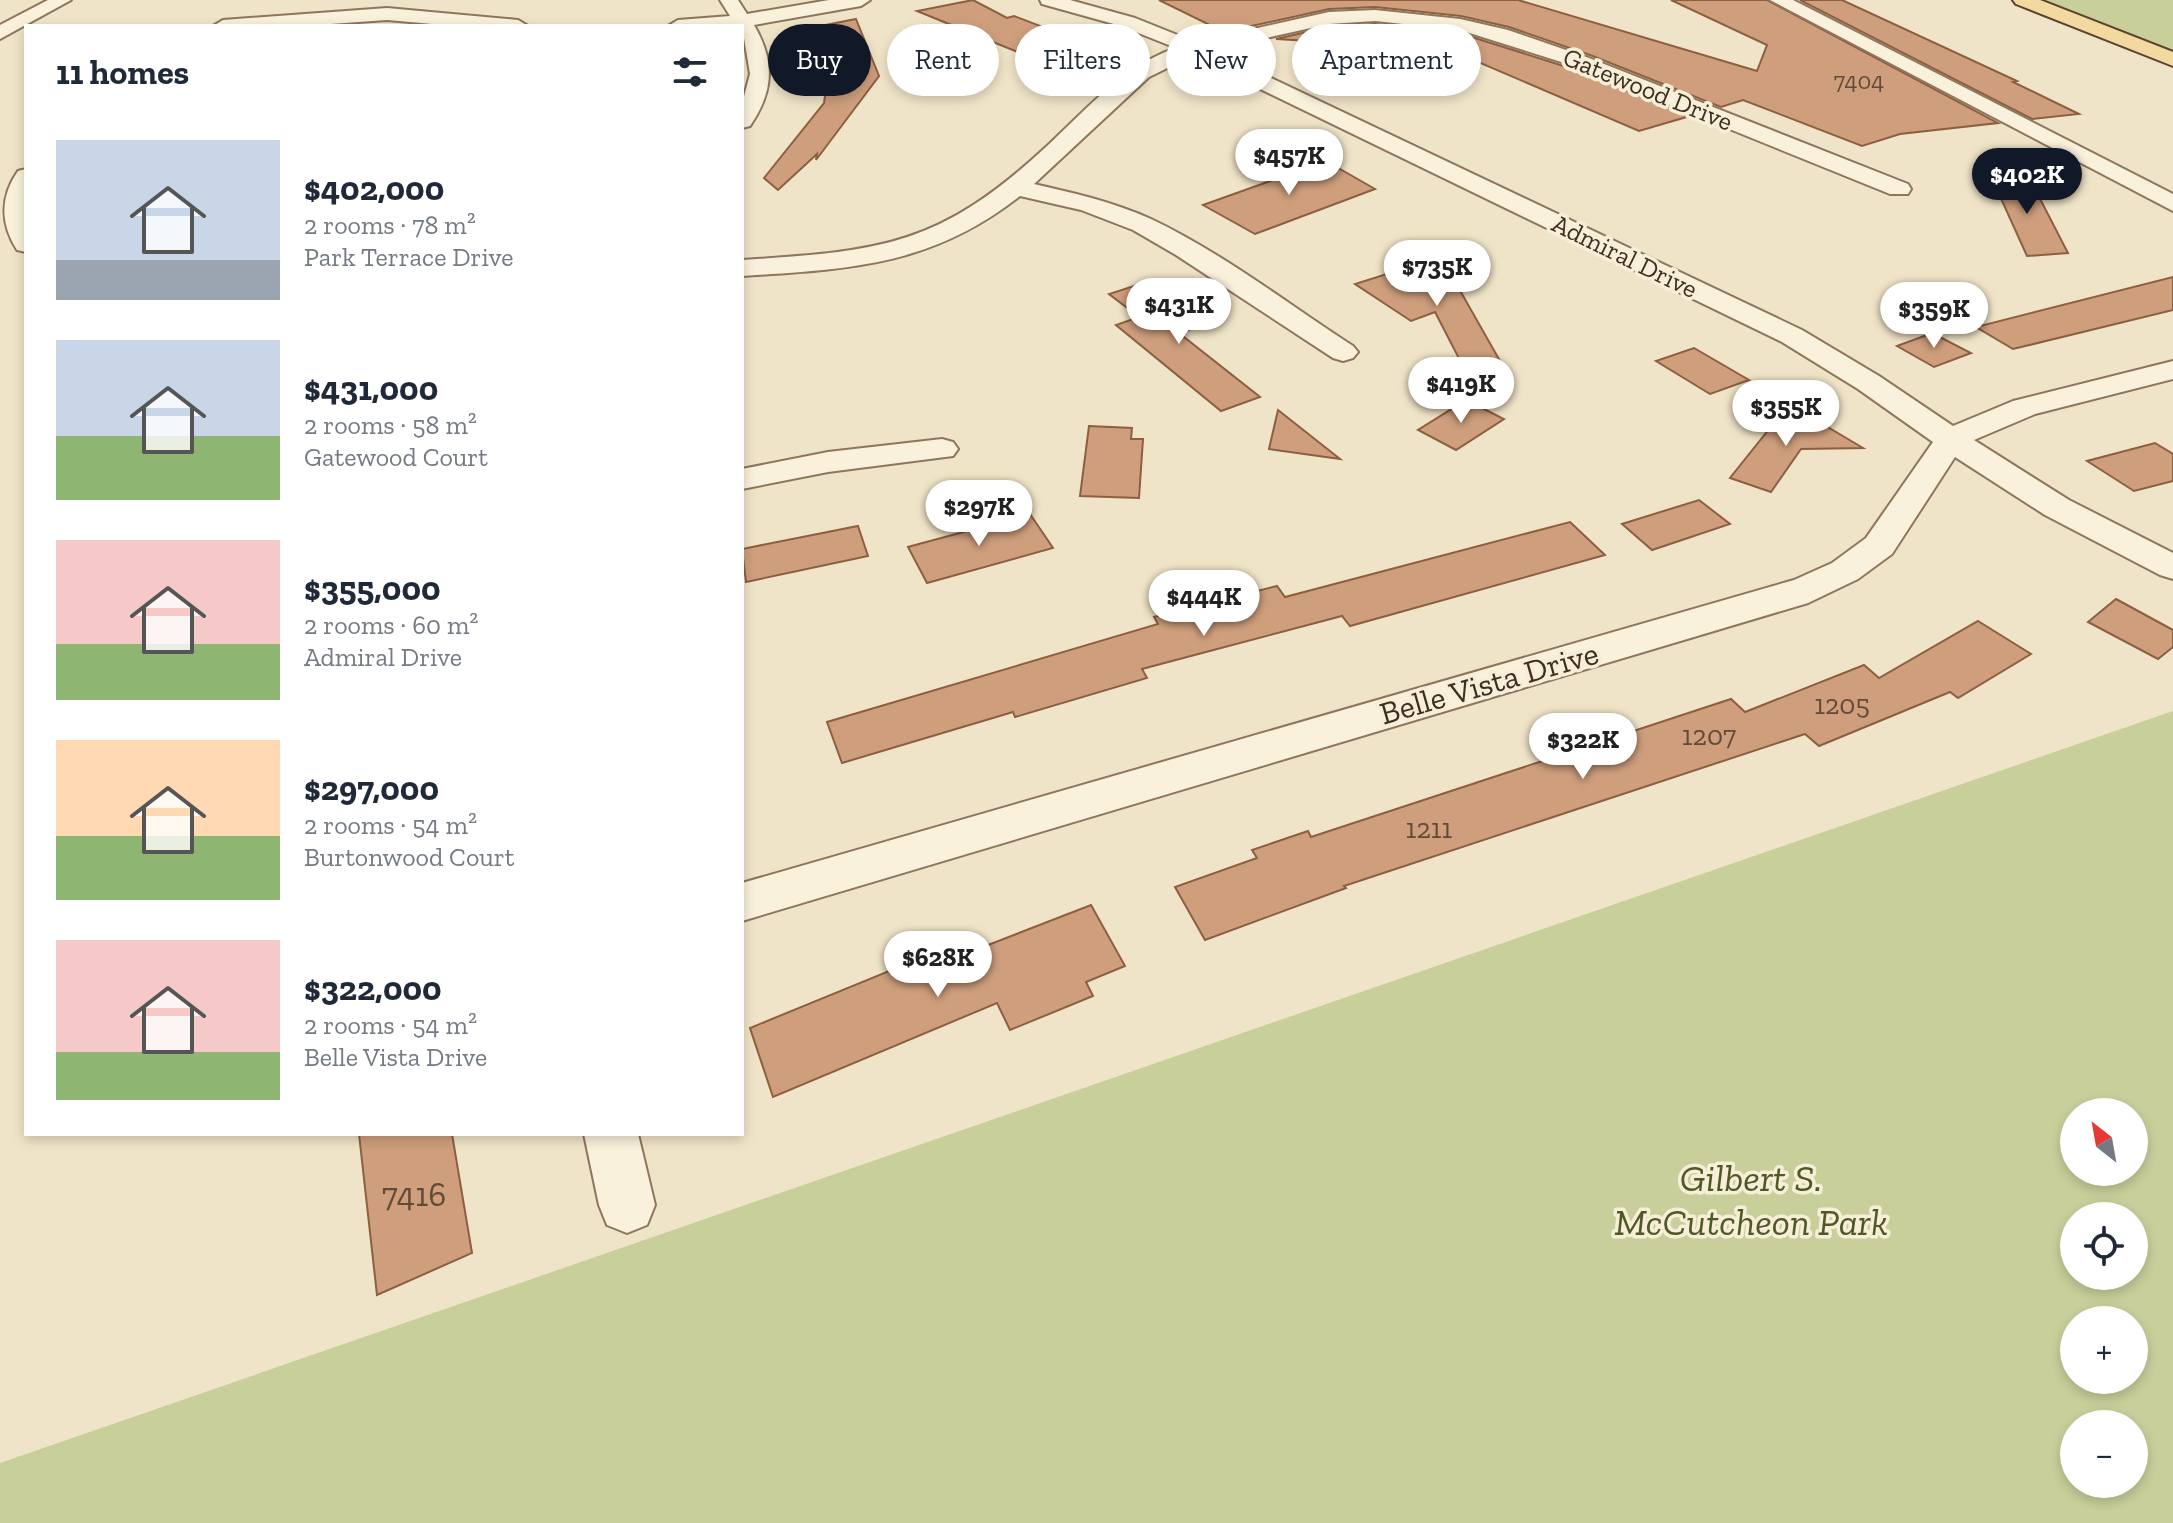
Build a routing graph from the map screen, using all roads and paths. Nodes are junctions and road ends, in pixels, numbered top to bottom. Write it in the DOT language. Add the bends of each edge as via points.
graph roads {
  1 [pos="62,0"];
  2 [pos="729,0"];
  3 [pos="861,0"];
  4 [pos="1049,0"];
  5 [pos="1779,0"];
  6 [pos="2023,0"];
  7 [pos="742,21"];
  8 [pos="250,24"];
  9 [pos="496,24"];
  10 [pos="704,24"];
  11 [pos="743,24"];
  12 [pos="744,25"];
  13 [pos="1276,29"];
  14 [pos="11,31"];
  15 [pos="1166,38"];
  16 [pos="1166,59"];
  17 [pos="2173,60"];
  18 [pos="1276,88"];
  19 [pos="744,118"];
  20 [pos="24,181"];
  21 [pos="1015,187"];
  22 [pos="1899,189"];
  23 [pos="2173,204"];
  24 [pos="24,241"];
  25 [pos="744,268"];
  26 [pos="1343,352"];
  27 [pos="2173,370"];
  28 [pos="1953,439"];
  29 [pos="942,449"];
  30 [pos="744,479"];
  31 [pos="2173,567"];
  32 [pos="744,901"];
  33 [pos="611,1136"];
  34 [pos="627,1205"];
  1 -- 14 [label="street"];
  2 -- 7 [label="street"];
  3 -- 7 [label="street"];
  4 -- 15 [label="street, Admiral Drive"];
  5 -- 23 [label="street"];
  6 -- 17 [label="main road"];
  7 -- 10 [label="street"];
  7 -- 11 [label="street"];
  8 -- 9 [label="street" via="387,14"];
  12 -- 19 [label="street" via="760,58 762,76"];
  13 -- 22 [label="street, Gatewood Drive" via="1329,18 1409,17 1478,26 1528,41"];
  16 -- 21 [label="street, Gatewood Drive" via="1142,73"];
  18 -- 28 [label="street, Admiral Drive" via="1792,336 1863,376"];
  20 -- 24 [label="street" via="14,206 15,225"];
  21 -- 25 [label="street, Gatewood Drive" via="962,226 903,249"];
  21 -- 26 [label="street" via="1089,204 1142,225"];
  27 -- 28 [label="street, Belle Vista Drive" via="2019,410"];
  28 -- 31 [label="street, Admiral Drive" via="2044,500"];
  28 -- 32 [label="street, Belle Vista Drive" via="1916,485 1881,543 1854,565 1795,594"];
  29 -- 30 [label="street" via="828,462"];
  33 -- 34 [label="street"];
}
